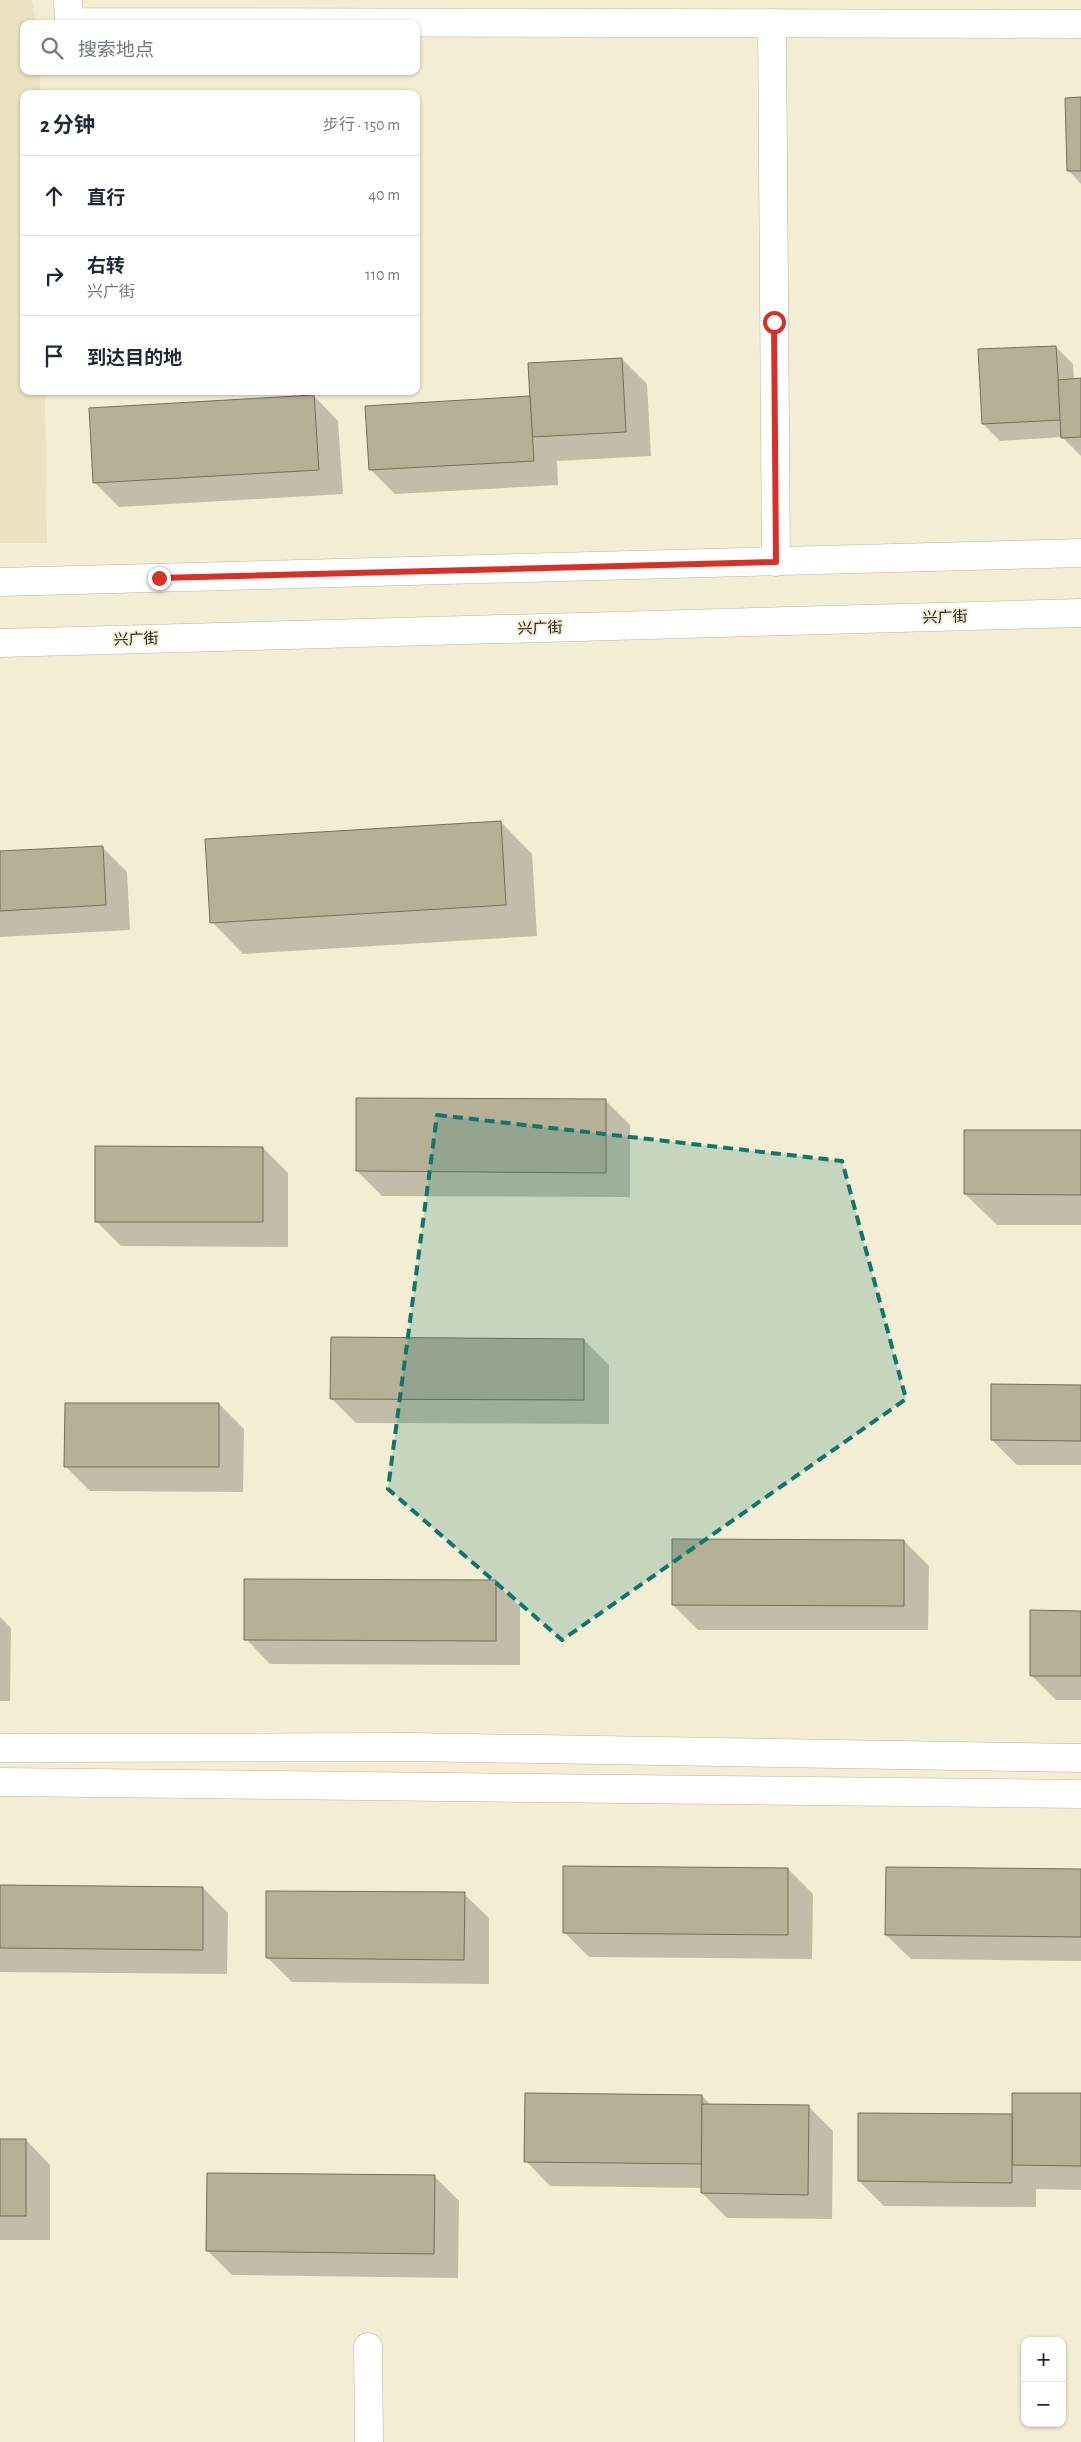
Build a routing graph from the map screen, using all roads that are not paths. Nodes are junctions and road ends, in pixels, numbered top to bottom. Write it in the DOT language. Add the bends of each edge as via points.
graph roads {
  1 [pos="68,0"];
  2 [pos="69,20"];
  3 [pos="420,22"];
  4 [pos="772,23"];
  5 [pos="1081,24"];
  6 [pos="1081,553"];
  7 [pos="776,562"];
  8 [pos="0,582"];
  9 [pos="1081,613"];
  10 [pos="0,643"];
  11 [pos="0,1748"];
  12 [pos="1081,1758"];
  13 [pos="0,1782"];
  14 [pos="1081,1794"];
  15 [pos="368,2347"];
  16 [pos="369,2442"];
  1 -- 2 [label="street"];
  3 -- 4 [label="street"];
  4 -- 5 [label="street"];
  4 -- 7 [label="street"];
  6 -- 7 [label="street"];
  7 -- 8 [label="street"];
  9 -- 10 [label="street, 兴广街"];
  11 -- 12 [label="street" via="410,1747"];
  13 -- 14 [label="street"];
  15 -- 16 [label="street"];
}
